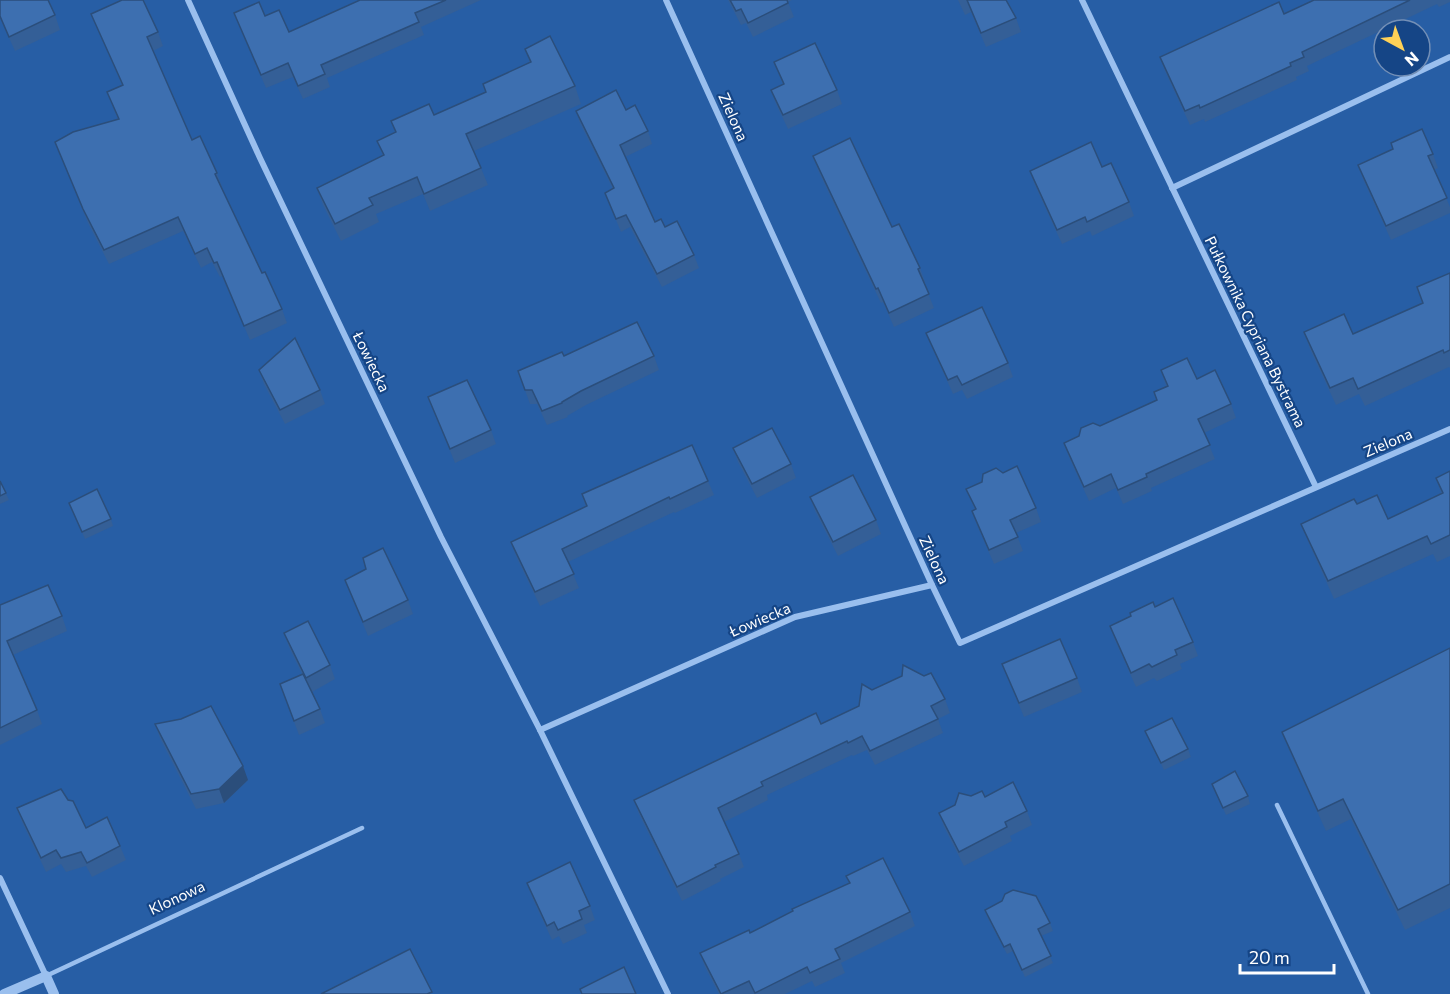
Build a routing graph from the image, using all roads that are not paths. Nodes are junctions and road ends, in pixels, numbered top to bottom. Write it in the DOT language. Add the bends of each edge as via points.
graph roads {
  1 [pos="188,0"];
  2 [pos="666,0"];
  3 [pos="1082,0"];
  4 [pos="1450,57"];
  5 [pos="1172,188"];
  6 [pos="1450,429"];
  7 [pos="1316,487"];
  8 [pos="932,585"];
  9 [pos="540,730"];
  10 [pos="1277,805"];
  11 [pos="362,828"];
  12 [pos="0,878"];
  13 [pos="46,976"];
  14 [pos="4,994"];
  15 [pos="54,994"];
  16 [pos="668,994"];
  17 [pos="1368,994"];
  1 -- 9 [label="street, Łowiecka" via="441,537"];
  2 -- 8 [label="street, Zielona"];
  3 -- 5 [label="street, Pułkownika Cypriana Bystrama"];
  4 -- 5 [label="street"];
  5 -- 7 [label="street, Pułkownika Cypriana Bystrama"];
  6 -- 7 [label="street, Zielona"];
  7 -- 8 [label="street, Zielona" via="960,642"];
  8 -- 9 [label="street, Łowiecka" via="795,617"];
  9 -- 16 [label="street, Łowiecka"];
  10 -- 17 [label="lane"];
  11 -- 13 [label="lane, Klonowa"];
  12 -- 13 [label="street"];
  13 -- 14 [label="street, Klonowa"];
  13 -- 15 [label="street"];
}
